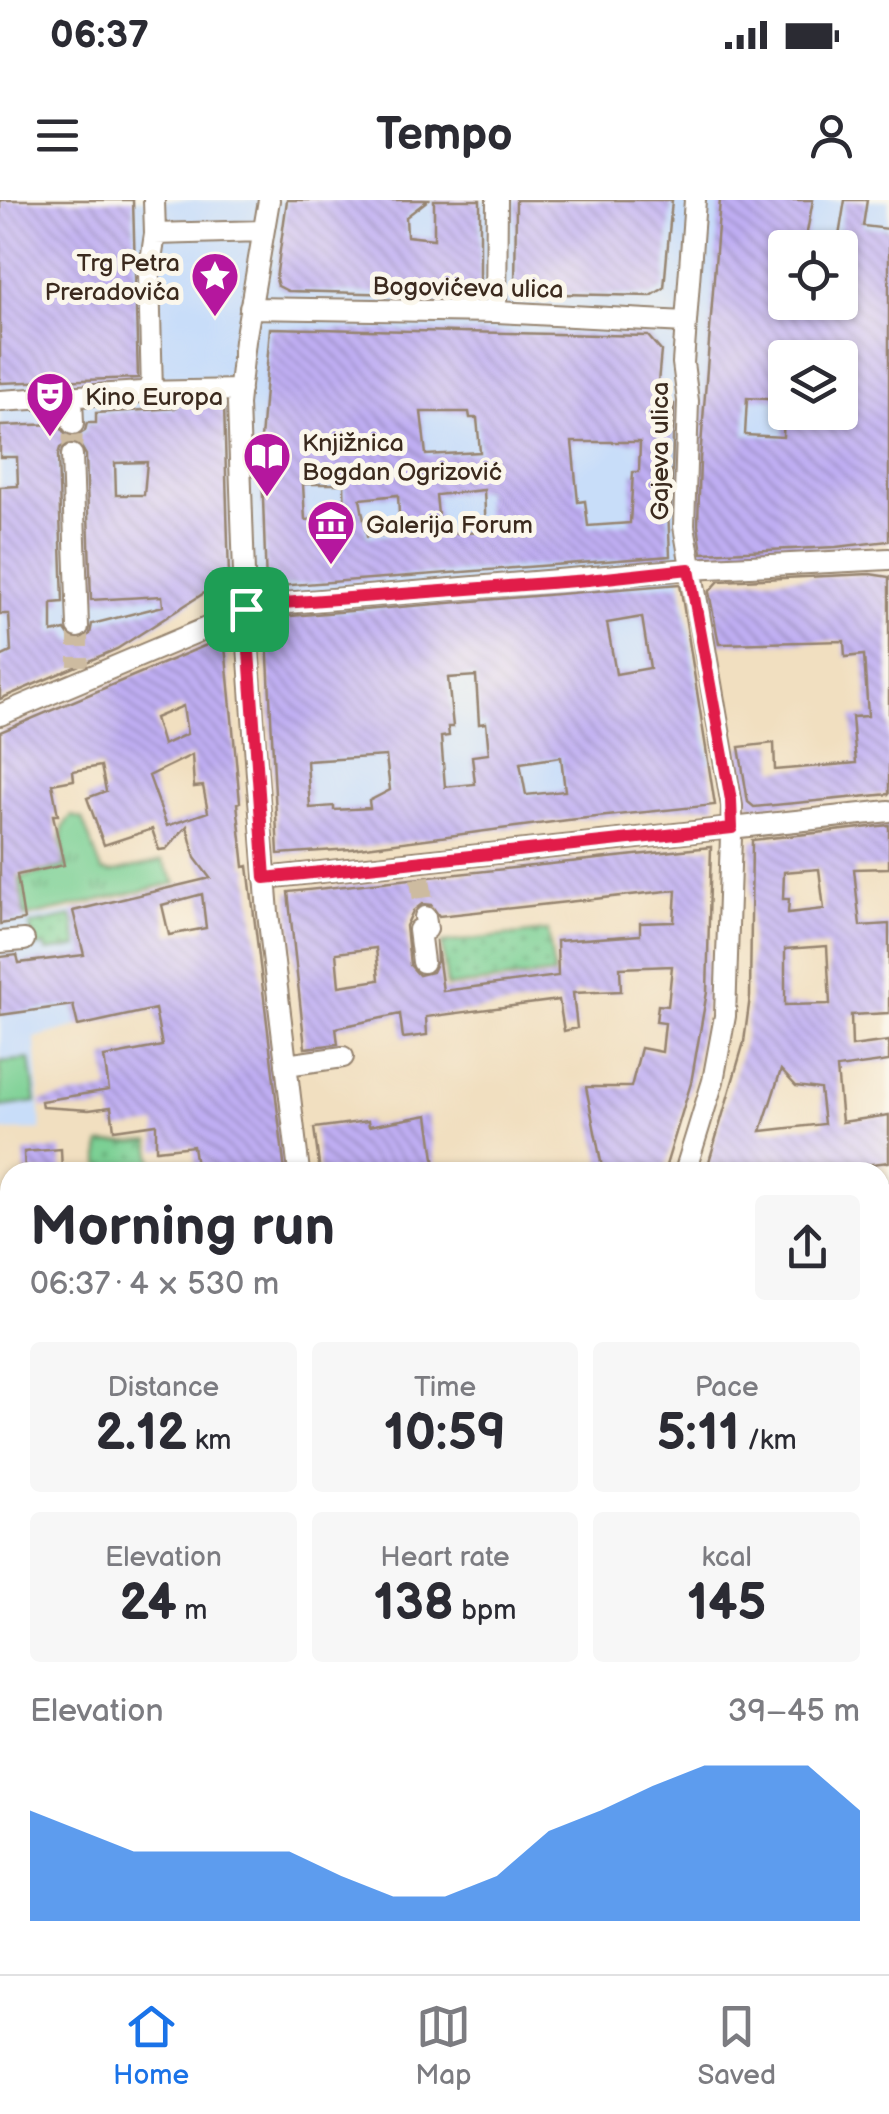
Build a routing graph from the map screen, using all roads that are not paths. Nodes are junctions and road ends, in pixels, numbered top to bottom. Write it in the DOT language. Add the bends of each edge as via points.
graph roads {
  1 [pos="497,200"];
  2 [pos="696,200"];
  3 [pos="266,216"];
  4 [pos="155,218"];
  5 [pos="250,308"];
  6 [pos="496,312"];
  7 [pos="685,322"];
  8 [pos="147,392"];
  9 [pos="239,397"];
  10 [pos="72,398"];
  11 [pos="0,402"];
  12 [pos="72,424"];
  13 [pos="72,455"];
  14 [pos="889,559"];
  15 [pos="689,569"];
  16 [pos="246,609"];
  17 [pos="78,627"];
  18 [pos="0,716"];
  19 [pos="889,811"];
  20 [pos="732,828"];
  21 [pos="265,878"];
  22 [pos="426,917"];
  23 [pos="24,940"];
  24 [pos="0,942"];
  25 [pos="423,962"];
  26 [pos="343,1058"];
  27 [pos="286,1065"];
  28 [pos="299,1162"];
  29 [pos="687,1162"];
  1 -- 6 [label="street"];
  2 -- 7 [label="street, Gajeva ulica"];
  3 -- 4 [label="street"];
  3 -- 5 [label="street"];
  4 -- 8 [label="street"];
  5 -- 6 [label="street, Bogovićeva ulica"];
  5 -- 9 [label="street"];
  6 -- 7 [label="street, Bogovićeva ulica"];
  7 -- 15 [label="street, Gajeva ulica"];
  8 -- 9 [label="street"];
  8 -- 10 [label="street"];
  9 -- 16 [label="street"];
  10 -- 11 [label="street"];
  10 -- 12 [label="street"];
  13 -- 17 [label="street"];
  14 -- 15 [label="street"];
  15 -- 16 [label="street"];
  15 -- 20 [label="street, Gajeva ulica"];
  16 -- 18 [label="street" via="78,674"];
  16 -- 21 [label="street"];
  19 -- 20 [label="street"];
  20 -- 21 [label="street" via="419,870"];
  20 -- 29 [label="street, Gajeva ulica" via="722,1037"];
  21 -- 27 [label="street"];
  22 -- 25 [label="street" via="427,929 419,930"];
  23 -- 24 [label="street"];
  26 -- 27 [label="street"];
  27 -- 28 [label="street"];
}
